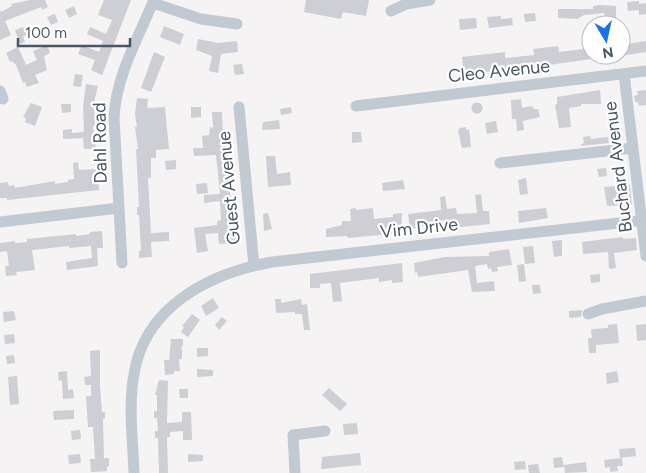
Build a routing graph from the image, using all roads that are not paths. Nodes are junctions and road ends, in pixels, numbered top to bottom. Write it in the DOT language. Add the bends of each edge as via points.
graph roads {
  1 [pos="430,0"];
  2 [pos="154,1"];
  3 [pos="391,11"];
  4 [pos="237,24"];
  5 [pos="646,71"];
  6 [pos="624,74"];
  7 [pos="356,106"];
  8 [pos="240,107"];
  9 [pos="633,148"];
  10 [pos="500,163"];
  11 [pos="119,208"];
  12 [pos="644,221"];
  13 [pos="0,222"];
  14 [pos="646,256"];
  15 [pos="122,263"];
  16 [pos="254,266"];
  17 [pos="646,301"];
  18 [pos="588,314"];
  19 [pos="325,431"];
  20 [pos="134,473"];
  21 [pos="295,473"];
  1 -- 3 [label="street" via="406,4"];
  2 -- 4 [label="street" via="201,19"];
  2 -- 11 [label="street, Dahl Road" via="116,100"];
  5 -- 6 [label="street, Cleo Avenue"];
  6 -- 7 [label="street, Cleo Avenue"];
  6 -- 9 [label="street, Buchard Avenue"];
  8 -- 16 [label="street, Guest Avenue"];
  9 -- 10 [label="street"];
  9 -- 12 [label="street, Buchard Avenue"];
  11 -- 13 [label="street"];
  11 -- 15 [label="street, Dahl Road"];
  12 -- 14 [label="street, Buchard Avenue"];
  12 -- 16 [label="street, Vim Drive"];
  16 -- 20 [label="street, Vim Drive" via="223,274 187,293 161,317 143,344 134,373"];
  17 -- 18 [label="street"];
  19 -- 21 [label="street" via="293,435"];
}
